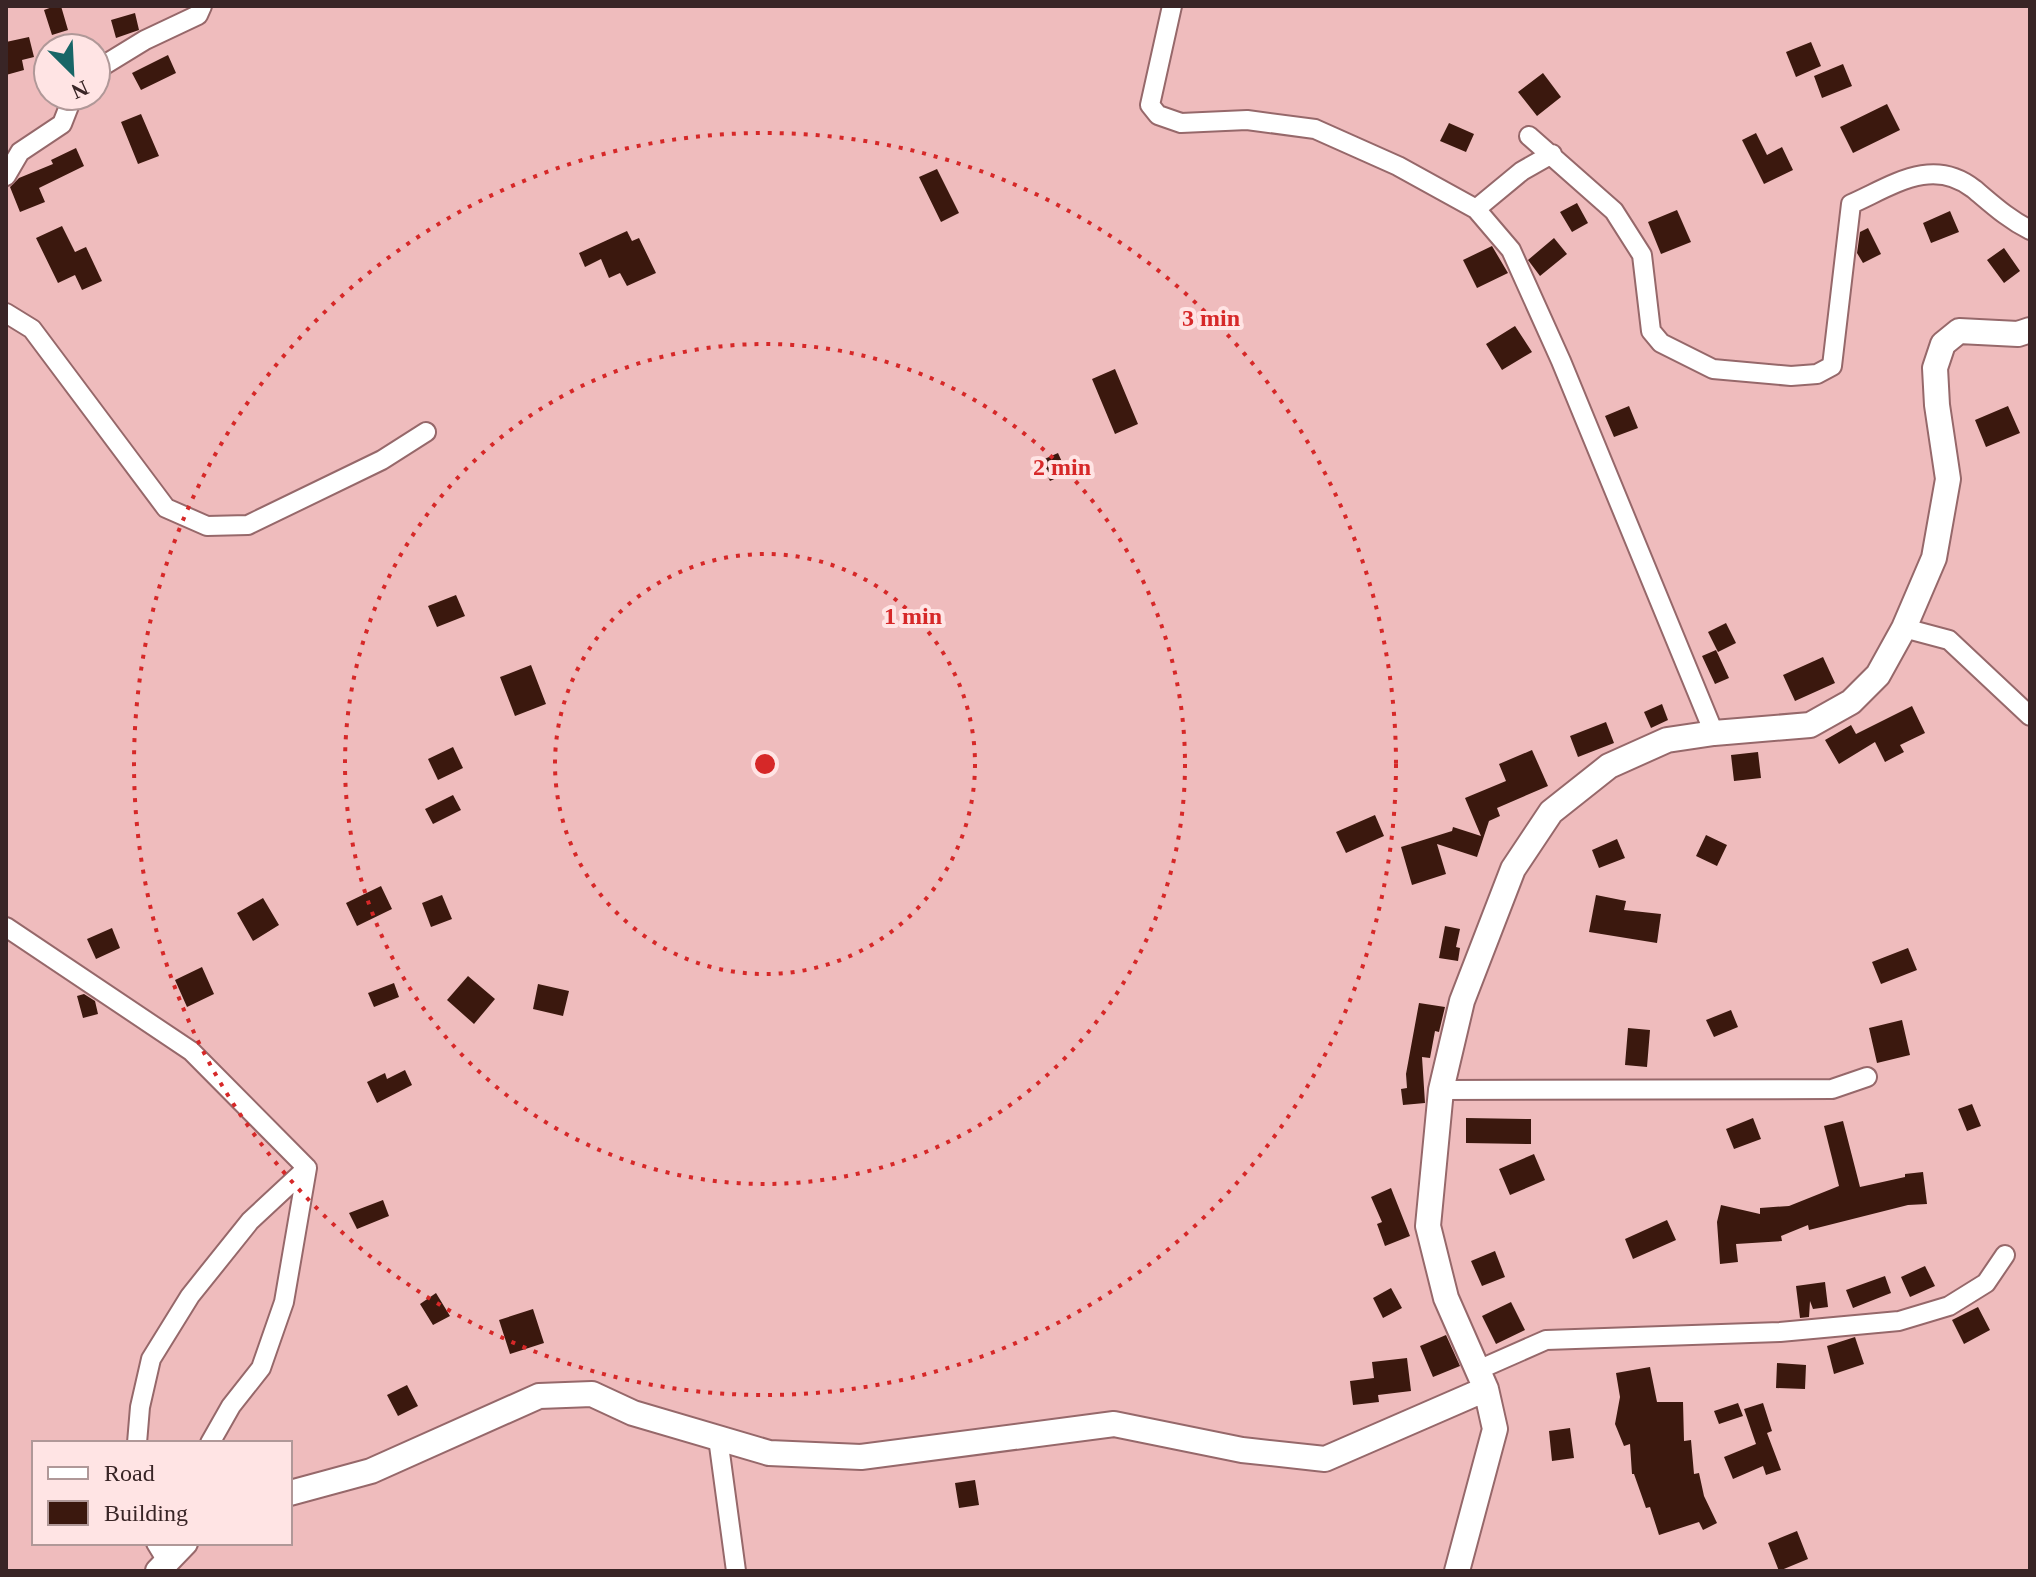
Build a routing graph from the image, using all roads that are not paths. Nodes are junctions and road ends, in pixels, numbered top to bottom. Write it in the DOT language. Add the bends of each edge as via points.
graph roads {
  1 [pos="202,6"];
  2 [pos="1172,6"];
  3 [pos="112,60"];
  4 [pos="67,112"];
  5 [pos="1529,136"];
  6 [pos="1552,154"];
  7 [pos="6,176"];
  8 [pos="1476,209"];
  9 [pos="2030,230"];
  10 [pos="6,313"];
  11 [pos="2030,330"];
  12 [pos="426,432"];
  13 [pos="1904,628"];
  14 [pos="2030,716"];
  15 [pos="1714,733"];
  16 [pos="6,927"];
  17 [pos="1867,1077"];
  18 [pos="1441,1090"];
  19 [pos="307,1168"];
  20 [pos="2005,1255"];
  21 [pos="1482,1379"];
  22 [pos="718,1438"];
  23 [pos="137,1441"];
  24 [pos="211,1441"];
  25 [pos="292,1492"];
  26 [pos="182,1545"];
  27 [pos="164,1555"];
  28 [pos="736,1571"];
  29 [pos="1457,1571"];
  1 -- 3 [label="street" via="198,15"];
  2 -- 8 [label="street" via="1150,105 1158,115 1181,123 1247,120 1315,129"];
  4 -- 7 [label="street" via="62,124 20,152"];
  5 -- 6 [label="street"];
  6 -- 8 [label="street"];
  6 -- 9 [label="street" via="1614,211 1642,255 1651,331 1661,343 1713,369 1791,376 1817,374 1832,366 1851,204 1918,174 1946,173"];
  8 -- 15 [label="street" via="1511,250"];
  10 -- 12 [label="street" via="32,329 166,508 207,526 248,525 382,460"];
  11 -- 13 [label="main road" via="1959,331 1943,344 1935,368 1948,479 1934,558"];
  13 -- 14 [label="street" via="1949,640"];
  13 -- 15 [label="main road" via="1878,675 1851,702 1810,725"];
  15 -- 18 [label="main road" via="1667,740 1609,766 1551,812 1513,869 1462,1001"];
  16 -- 19 [label="street" via="191,1051"];
  17 -- 18 [label="street" via="1832,1089"];
  18 -- 21 [label="main road" via="1428,1226 1446,1298"];
  19 -- 23 [label="street" via="250,1221 190,1296 151,1359"];
  19 -- 24 [label="street" via="284,1302 261,1368"];
  20 -- 21 [label="street" via="1974,1291 1949,1306 1899,1321 1780,1332 1546,1340"];
  21 -- 22 [label="main road" via="1325,1459 1242,1450 1114,1424 861,1457 769,1453"];
  21 -- 29 [label="main road" via="1495,1429"];
  22 -- 25 [label="main road" via="633,1413 592,1394 539,1396 371,1471"];
  22 -- 28 [label="street"];
  26 -- 27 [label="main road"];
}
